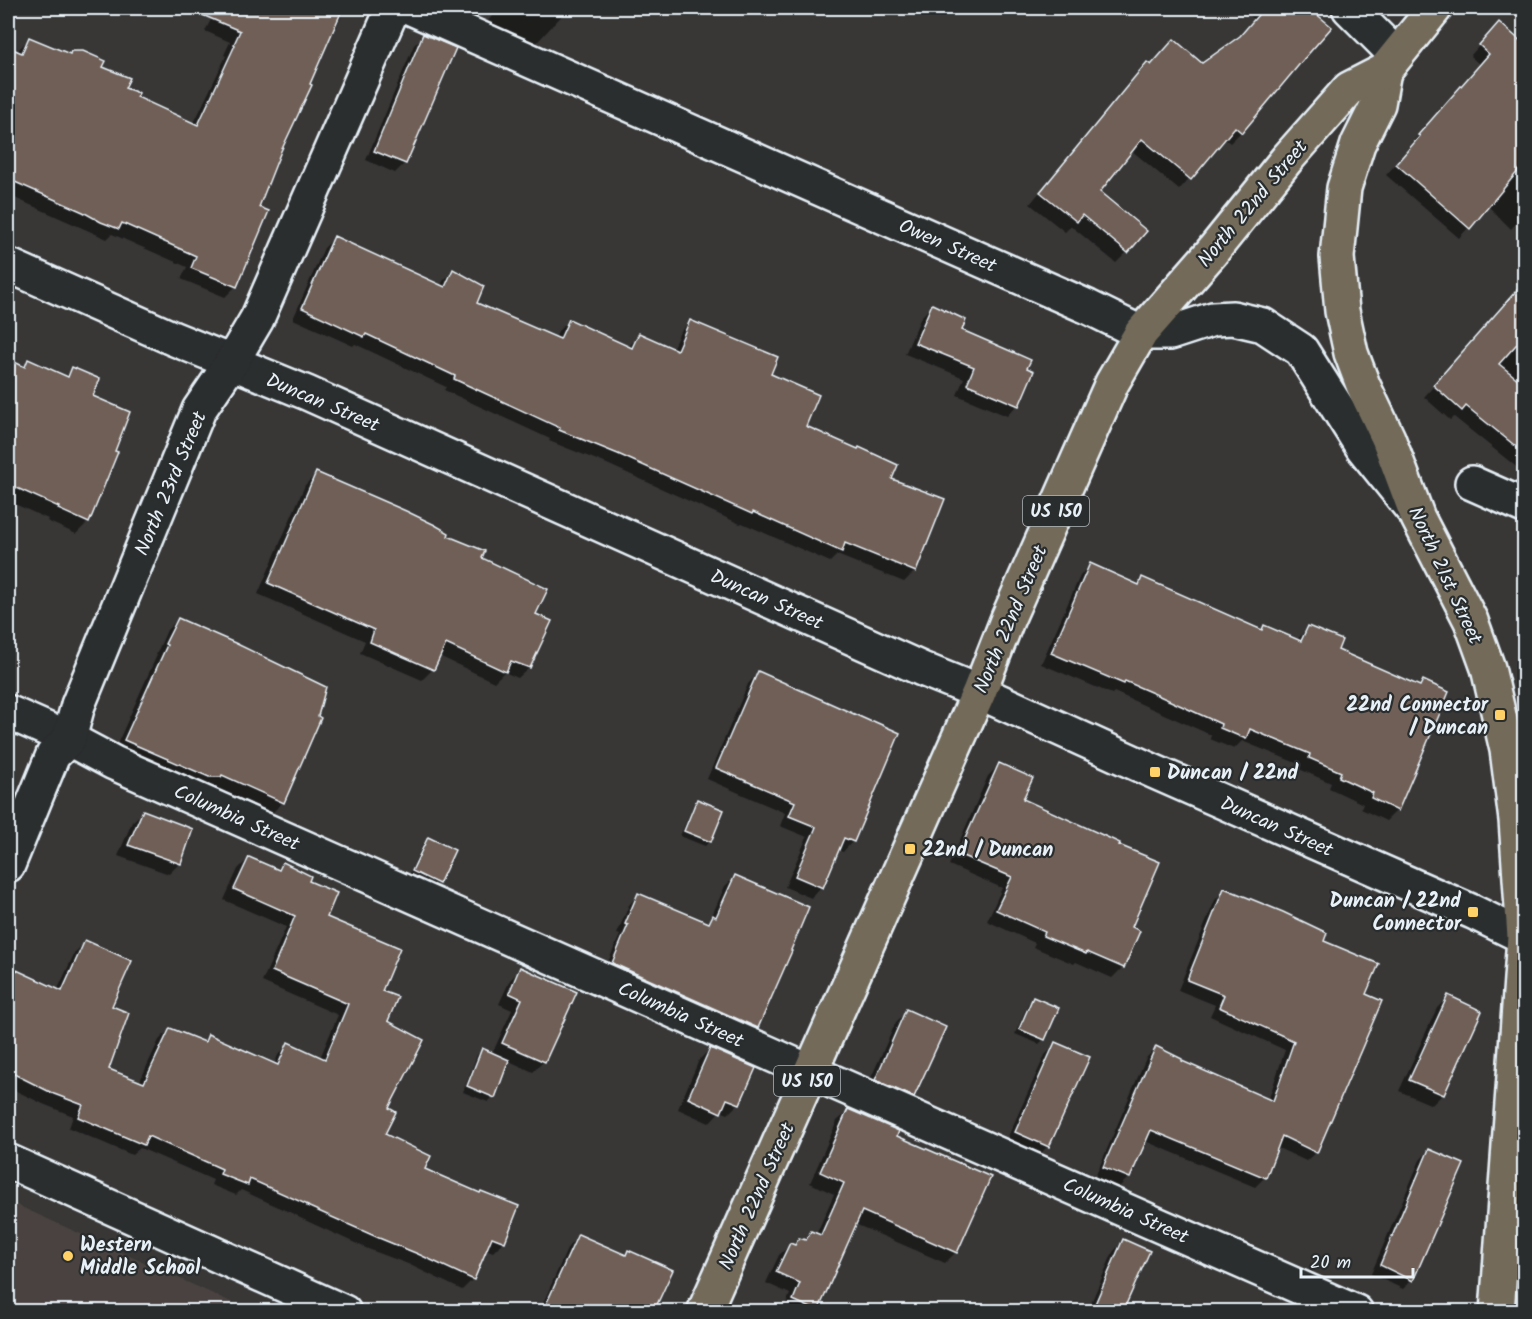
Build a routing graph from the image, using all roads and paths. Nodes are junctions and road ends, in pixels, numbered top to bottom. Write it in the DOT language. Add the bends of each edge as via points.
graph roads {
  1 [pos="393,8"];
  2 [pos="411,8"];
  3 [pos="1349,8"];
  4 [pos="1435,8"];
  5 [pos="1390,63"];
  6 [pos="8,265"];
  7 [pos="1141,333"];
  8 [pos="231,363"];
  9 [pos="1472,483"];
  10 [pos="1524,506"];
  11 [pos="1418,518"];
  12 [pos="979,692"];
  13 [pos="8,712"];
  14 [pos="69,739"];
  15 [pos="8,865"];
  16 [pos="1524,937"];
  17 [pos="812,1072"];
  18 [pos="1519,1077"];
  19 [pos="8,1161"];
  20 [pos="344,1311"];
  21 [pos="704,1311"];
  22 [pos="1356,1311"];
  23 [pos="1500,1311"];
  1 -- 8 [label="street, North 23rd Street" via="257,319"];
  2 -- 7 [label="street, Owen Street"];
  3 -- 5 [label="street"];
  4 -- 5 [label="main road, North 22nd Street / US 150"];
  5 -- 7 [label="main road, North 22nd Street / US 150" via="1349,89"];
  5 -- 11 [label="main road, North 21st Street / US 150" via="1344,189 1337,257 1351,352"];
  6 -- 8 [label="street, Duncan Street"];
  7 -- 11 [label="street, Owen Street" via="1170,333 1213,319 1233,318 1263,325 1300,351 1363,448"];
  7 -- 12 [label="main road, North 22nd Street / US 150" via="1112,383"];
  8 -- 12 [label="street, Duncan Street" via="307,393"];
  8 -- 14 [label="street, North 23rd Street" via="199,410 78,705"];
  9 -- 10 [label="street"];
  11 -- 16 [label="main road, North 21st Street / US 150" via="1471,621 1500,715 1516,820"];
  12 -- 16 [label="street, Duncan Street"];
  12 -- 17 [label="main road, North 22nd Street / US 150"];
  13 -- 14 [label="street, Columbia Street"];
  14 -- 15 [label="street, North 23rd Street" via="53,755"];
  14 -- 17 [label="street, Columbia Street" via="114,763"];
  16 -- 18 [label="main road, North 21st Street / US 150"];
  17 -- 21 [label="main road, North 22nd Street / US 150"];
  17 -- 22 [label="street, Columbia Street"];
  18 -- 23 [label="main road, North 21st Street / US 150"];
  19 -- 20 [label="street"];
}
